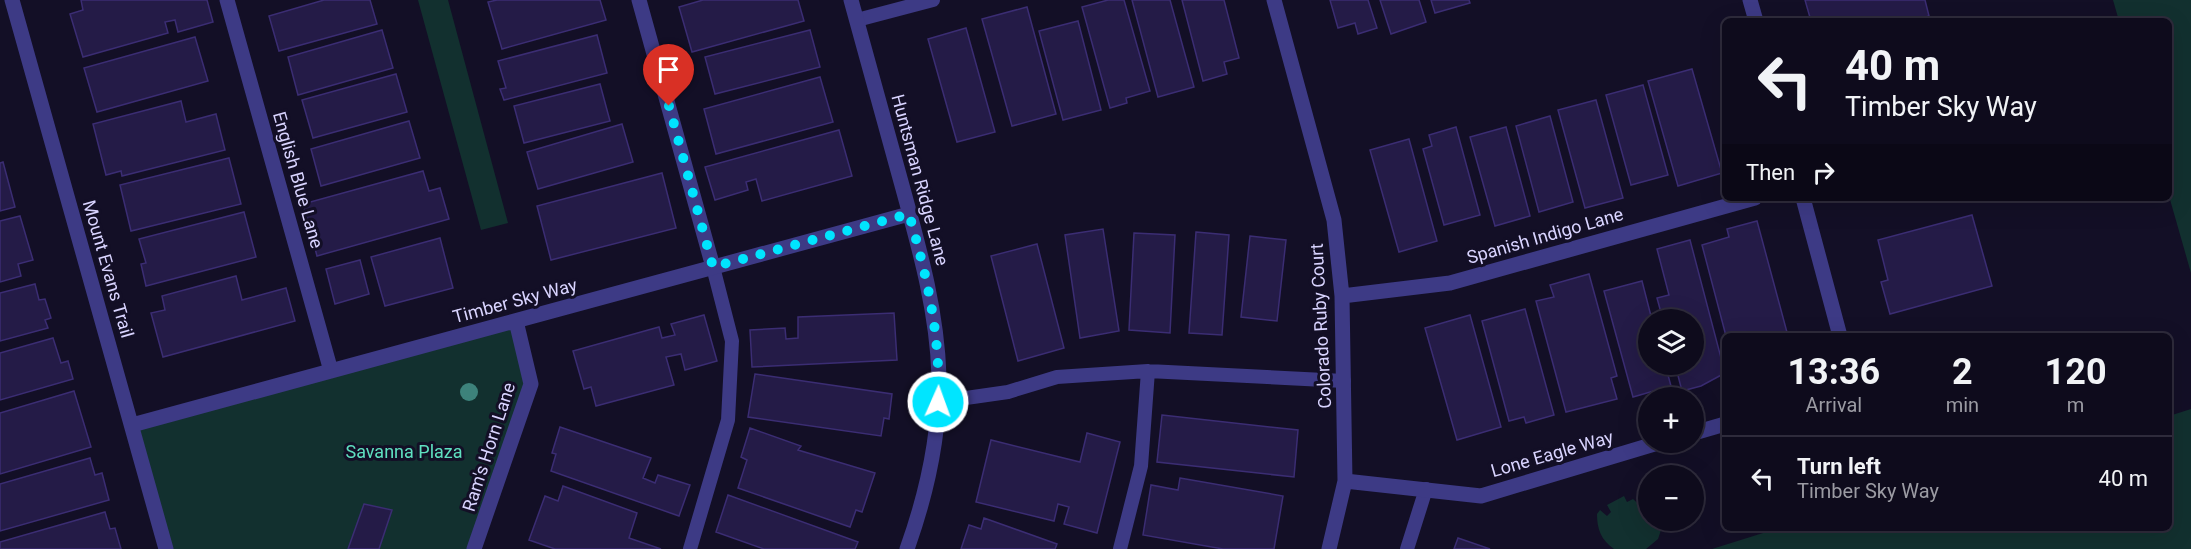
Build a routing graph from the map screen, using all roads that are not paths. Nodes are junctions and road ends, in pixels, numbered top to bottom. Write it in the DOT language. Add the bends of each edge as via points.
graph roads {
  1 [pos="12,0"];
  2 [pos="228,0"];
  3 [pos="639,0"];
  4 [pos="851,0"];
  5 [pos="933,0"];
  6 [pos="1274,0"];
  7 [pos="1750,0"];
  8 [pos="1755,18"];
  9 [pos="857,20"];
  10 [pos="1744,201"];
  11 [pos="1804,201"];
  12 [pos="909,214"];
  13 [pos="713,267"];
  14 [pos="1342,296"];
  15 [pos="516,321"];
  16 [pos="1839,333"];
  17 [pos="331,371"];
  18 [pos="1148,371"];
  19 [pos="1344,381"];
  20 [pos="938,402"];
  21 [pos="132,425"];
  22 [pos="1722,425"];
  23 [pos="1704,430"];
  24 [pos="1638,449"];
  25 [pos="1345,481"];
  26 [pos="1426,489"];
  27 [pos="166,549"];
  28 [pos="474,549"];
  29 [pos="690,549"];
  30 [pos="907,549"];
  31 [pos="1120,549"];
  32 [pos="1329,549"];
  33 [pos="1407,549"];
  1 -- 21 [label="street, Mount Evans Trail"];
  2 -- 17 [label="street, English Blue Lane"];
  3 -- 13 [label="street"];
  4 -- 9 [label="street, Huntsman Ridge Lane"];
  5 -- 9 [label="lane"];
  6 -- 14 [label="street, Colorado Ruby Court" via="1334,220"];
  7 -- 8 [label="street"];
  9 -- 12 [label="street, Huntsman Ridge Lane"];
  10 -- 14 [label="street, Spanish Indigo Lane" via="1450,283"];
  11 -- 16 [label="street"];
  12 -- 13 [label="street, Timber Sky Way"];
  12 -- 20 [label="street, Huntsman Ridge Lane" via="932,302"];
  13 -- 15 [label="street, Timber Sky Way"];
  13 -- 29 [label="lane" via="732,341 728,420"];
  14 -- 19 [label="street, Colorado Ruby Court"];
  15 -- 17 [label="street, Timber Sky Way"];
  15 -- 28 [label="street, Ram's Horn Lane" via="531,384"];
  17 -- 21 [label="street, Timber Sky Way"];
  18 -- 19 [label="lane"];
  18 -- 20 [label="lane" via="1057,376 1008,392"];
  18 -- 31 [label="lane" via="1141,466"];
  19 -- 25 [label="street, Colorado Ruby Court"];
  20 -- 30 [label="street, Huntsman Ridge Lane" via="929,473"];
  21 -- 27 [label="street, Mount Evans Trail"];
  22 -- 23 [label="street"];
  24 -- 26 [label="street, Lone Eagle Way" via="1481,496"];
  25 -- 26 [label="street, Lone Eagle Way"];
  25 -- 32 [label="street, Colorado Ruby Court"];
  26 -- 33 [label="lane"];
}
